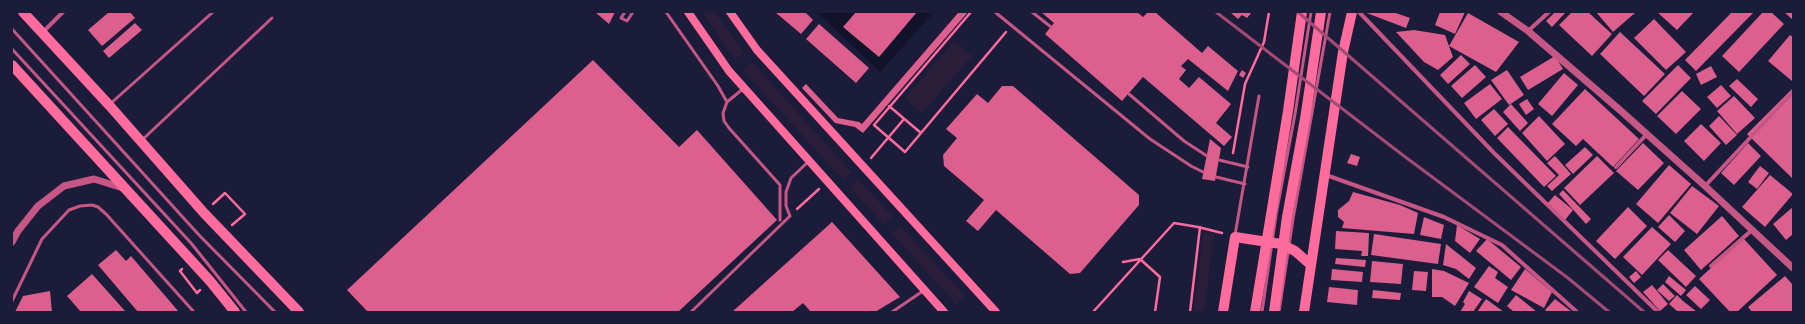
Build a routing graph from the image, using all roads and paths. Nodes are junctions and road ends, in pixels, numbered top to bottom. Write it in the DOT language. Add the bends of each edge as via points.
graph roads {
  1 [pos="23,12"];
  2 [pos="63,12"];
  3 [pos="213,12"];
  4 [pos="625,12"];
  5 [pos="633,12"];
  6 [pos="666,12"];
  7 [pos="688,12"];
  8 [pos="730,12"];
  9 [pos="971,12"];
  10 [pos="995,12"];
  11 [pos="1032,12"];
  12 [pos="1269,12"];
  13 [pos="1302,12"];
  14 [pos="1311,12"];
  15 [pos="1321,12"];
  16 [pos="1330,12"];
  17 [pos="1352,12"];
  18 [pos="1359,12"];
  19 [pos="1501,12"];
  20 [pos="1549,12"];
  21 [pos="272,18"];
  22 [pos="1011,25"];
  23 [pos="1051,27"];
  24 [pos="12,29"];
  25 [pos="1528,32"];
  26 [pos="42,33"];
  27 [pos="12,49"];
  28 [pos="12,65"];
  29 [pos="744,88"];
  30 [pos="1793,92"];
  31 [pos="1129,94"];
  32 [pos="1259,96"];
  33 [pos="727,102"];
  34 [pos="109,105"];
  35 [pos="889,106"];
  36 [pos="904,119"];
  37 [pos="921,133"];
  38 [pos="1647,134"];
  39 [pos="889,138"];
  40 [pos="140,141"];
  41 [pos="1207,156"];
  42 [pos="1219,160"];
  43 [pos="810,161"];
  44 [pos="1231,164"];
  45 [pos="864,166"];
  46 [pos="1616,167"];
  47 [pos="1248,168"];
  48 [pos="1203,172"];
  49 [pos="1326,175"];
  50 [pos="1216,177"];
  51 [pos="1245,184"];
  52 [pos="1705,186"];
  53 [pos="123,188"];
  54 [pos="836,191"];
  55 [pos="225,193"];
  56 [pos="245,214"];
  57 [pos="790,216"];
  58 [pos="780,220"];
  59 [pos="1200,227"];
  60 [pos="1752,230"];
  61 [pos="1235,237"];
  62 [pos="12,242"];
  63 [pos="1140,259"];
  64 [pos="1123,262"];
  65 [pos="1311,265"];
  66 [pos="1711,266"];
  67 [pos="1793,268"];
  68 [pos="180,271"];
  69 [pos="925,290"];
  70 [pos="197,293"];
  71 [pos="12,301"];
  72 [pos="194,312"];
  73 [pos="236,312"];
  74 [pos="246,312"];
  75 [pos="274,312"];
  76 [pos="299,312"];
  77 [pos="691,312"];
  78 [pos="892,312"];
  79 [pos="944,312"];
  80 [pos="996,312"];
  81 [pos="1093,312"];
  82 [pos="1155,312"];
  83 [pos="1190,312"];
  84 [pos="1223,312"];
  85 [pos="1255,312"];
  86 [pos="1262,312"];
  87 [pos="1274,312"];
  88 [pos="1279,312"];
  89 [pos="1304,312"];
  90 [pos="1576,312"];
  91 [pos="1658,312"];
  1 -- 26 [label="main road"];
  2 -- 26 [label="street"];
  3 -- 34 [label="lane"];
  4 -- 5 [label="lane" via="621,18 627,21"];
  6 -- 33 [label="lane"];
  7 -- 29 [label="main road"];
  8 -- 45 [label="main road" via="756,50"];
  9 -- 35 [label="path"];
  10 -- 22 [label="lane"];
  11 -- 23 [label="lane"];
  12 -- 44 [label="path" via="1264,42 1245,84"];
  13 -- 85 [label="main road"];
  14 -- 86 [label="lane"];
  15 -- 87 [label="main road"];
  16 -- 88 [label="lane"];
  17 -- 49 [label="main road" via="1343,52"];
  18 -- 91 [label="street" via="1494,153"];
  19 -- 25 [label="street"];
  20 -- 25 [label="street"];
  21 -- 40 [label="lane"];
  22 -- 37 [label="path"];
  22 -- 48 [label="lane" via="1150,139"];
  24 -- 75 [label="lane" via="199,235"];
  25 -- 38 [label="street"];
  26 -- 34 [label="main road"];
  27 -- 74 [label="lane" via="191,243"];
  28 -- 53 [label="main road"];
  29 -- 33 [label="lane"];
  29 -- 43 [label="main road"];
  30 -- 52 [label="street"];
  31 -- 41 [label="lane" via="1184,141"];
  32 -- 47 [label="lane"];
  33 -- 58 [label="lane" via="723,113 724,121 780,185"];
  34 -- 40 [label="main road"];
  35 -- 36 [label="path"];
  35 -- 39 [label="path" via="874,124"];
  36 -- 37 [label="path"];
  36 -- 39 [label="path"];
  37 -- 39 [label="path" via="905,152"];
  38 -- 46 [label="street"];
  38 -- 52 [label="street"];
  39 -- 45 [label="path"];
  40 -- 76 [label="main road" via="204,213"];
  42 -- 44 [label="lane"];
  43 -- 54 [label="main road"];
  43 -- 57 [label="lane" via="791,178 786,192 786,206"];
  44 -- 47 [label="lane"];
  45 -- 80 [label="main road"];
  47 -- 51 [label="lane"];
  49 -- 65 [label="main road"];
  49 -- 90 [label="street" via="1444,217 1502,245"];
  50 -- 51 [label="lane"];
  51 -- 61 [label="lane"];
  52 -- 60 [label="street"];
  53 -- 62 [label="street" via="94,179 64,186 38,206"];
  53 -- 73 [label="main road"];
  54 -- 57 [label="path" via="829,199 820,188"];
  54 -- 69 [label="main road"];
  55 -- 56 [label="path"];
  57 -- 77 [label="lane"];
  59 -- 61 [label="path"];
  59 -- 63 [label="path" via="1174,223"];
  59 -- 83 [label="path"];
  60 -- 66 [label="street"];
  60 -- 67 [label="street"];
  61 -- 65 [label="main road" via="1281,244 1295,250"];
  61 -- 84 [label="main road"];
  63 -- 64 [label="path"];
  63 -- 81 [label="path"];
  63 -- 82 [label="path" via="1160,277"];
  65 -- 89 [label="main road"];
  68 -- 70 [label="path"];
  69 -- 78 [label="lane"];
  69 -- 79 [label="main road"];
  71 -- 72 [label="lane" via="42,239 69,210 92,205 106,214"];
}
